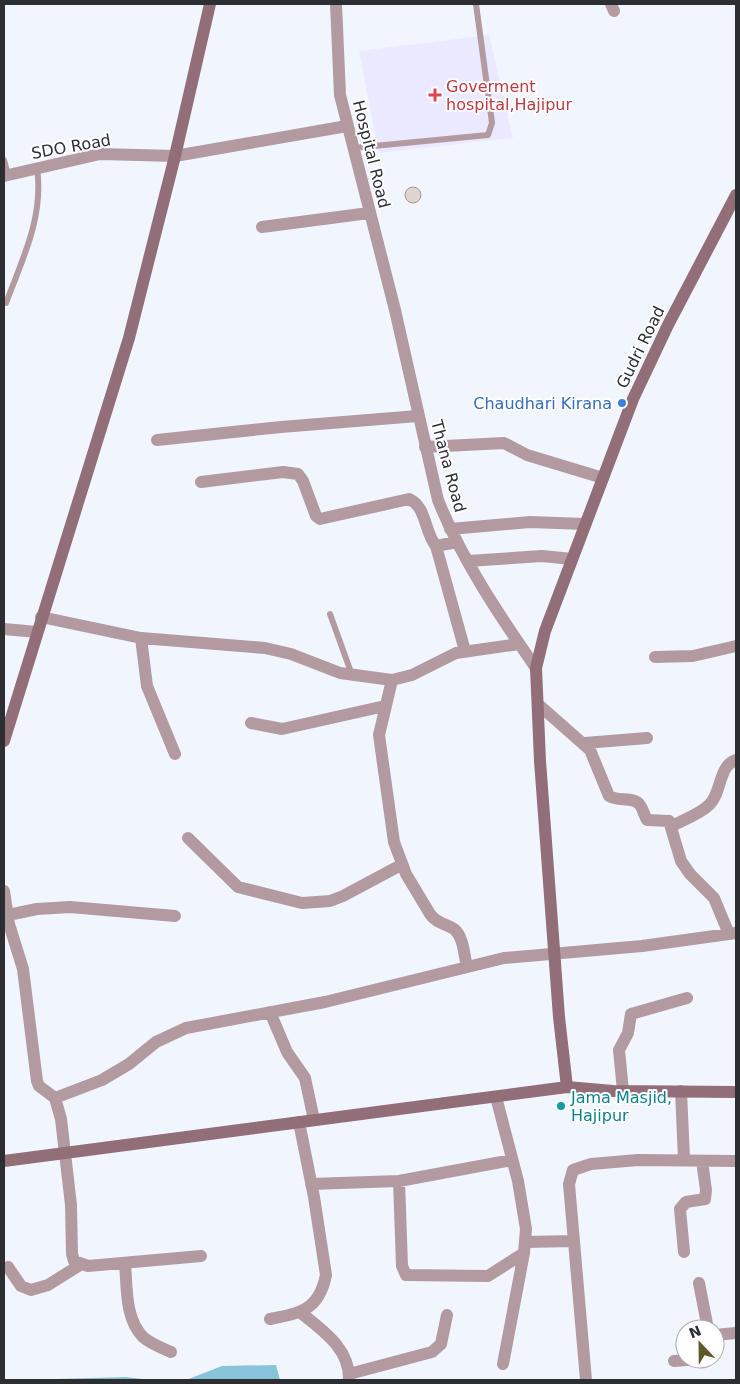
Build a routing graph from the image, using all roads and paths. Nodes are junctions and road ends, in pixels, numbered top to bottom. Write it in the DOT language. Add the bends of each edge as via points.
graph roads {
  1 [pos="210,4"];
  2 [pos="336,4"];
  3 [pos="476,4"];
  4 [pos="347,126"];
  5 [pos="353,148"];
  6 [pos="176,156"];
  7 [pos="4,160"];
  8 [pos="38,168"];
  9 [pos="6,175"];
  10 [pos="736,195"];
  11 [pos="369,212"];
  12 [pos="262,227"];
  13 [pos="6,303"];
  14 [pos="395,310"];
  15 [pos="418,416"];
  16 [pos="157,440"];
  17 [pos="425,446"];
  18 [pos="603,478"];
  19 [pos="201,482"];
  20 [pos="585,524"];
  21 [pos="450,529"];
  22 [pos="457,542"];
  23 [pos="436,546"];
  24 [pos="572,559"];
  25 [pos="468,560"];
  26 [pos="330,614"];
  27 [pos="41,617"];
  28 [pos="4,629"];
  29 [pos="37,632"];
  30 [pos="141,638"];
  31 [pos="520,644"];
  32 [pos="736,646"];
  33 [pos="465,651"];
  34 [pos="655,657"];
  35 [pos="536,668"];
  36 [pos="352,676"];
  37 [pos="392,680"];
  38 [pos="539,705"];
  39 [pos="385,706"];
  40 [pos="251,723"];
  41 [pos="4,736"];
  42 [pos="647,738"];
  43 [pos="584,743"];
  44 [pos="175,754"];
  45 [pos="736,760"];
  46 [pos="672,826"];
  47 [pos="188,838"];
  48 [pos="401,865"];
  49 [pos="4,891"];
  50 [pos="8,915"];
  51 [pos="175,916"];
  52 [pos="733,934"];
  53 [pos="555,952"];
  54 [pos="467,967"];
  55 [pos="687,998"];
  56 [pos="270,1012"];
  57 [pos="567,1088"];
  58 [pos="623,1091"];
  59 [pos="682,1091"];
  60 [pos="736,1092"];
  61 [pos="496,1097"];
  62 [pos="55,1098"];
  63 [pos="314,1120"];
  64 [pos="299,1122"];
  65 [pos="66,1153"];
  66 [pos="512,1160"];
  67 [pos="684,1160"];
  68 [pos="736,1160"];
  69 [pos="4,1161"];
  70 [pos="702,1161"];
  71 [pos="399,1181"];
  72 [pos="312,1184"];
  73 [pos="573,1240"];
  74 [pos="525,1247"];
  75 [pos="684,1252"];
  76 [pos="201,1256"];
  77 [pos="125,1263"];
  78 [pos="80,1265"];
  79 [pos="8,1267"];
  80 [pos="699,1283"];
  81 [pos="300,1312"];
  82 [pos="446,1315"];
  83 [pos="270,1319"];
  84 [pos="706,1319"];
  85 [pos="171,1352"];
  86 [pos="503,1364"];
  87 [pos="349,1377"];
  88 [pos="586,1380"];
  1 -- 6 [label="main road"];
  2 -- 4 [label="street, Hospital Road" via="339,79"];
  3 -- 5 [label="lane" via="492,123 488,136"];
  4 -- 5 [label="street, Hospital Road"];
  4 -- 6 [label="street, SDO Road"];
  5 -- 11 [label="street, Hospital Road"];
  6 -- 8 [label="street, SDO Road" via="100,154"];
  6 -- 27 [label="main road" via="129,338"];
  7 -- 9 [label="lane"];
  8 -- 9 [label="street, SDO Road"];
  8 -- 13 [label="lane" via="40,192 36,222"];
  10 -- 18 [label="main road, Gudri Road" via="668,324 633,399"];
  11 -- 12 [label="street"];
  11 -- 14 [label="street, Hospital Road"];
  14 -- 15 [label="street, Thana Road"];
  15 -- 16 [label="street"];
  15 -- 17 [label="street, Thana Road"];
  17 -- 18 [label="street" via="504,443 527,455"];
  17 -- 21 [label="street, Thana Road" via="438,500"];
  18 -- 20 [label="main road, Gudri Road"];
  19 -- 23 [label="street" via="283,472 298,474 320,519 409,499 421,508"];
  20 -- 21 [label="street" via="530,522"];
  20 -- 24 [label="main road, Gudri Road"];
  21 -- 22 [label="street, Thana Road"];
  22 -- 23 [label="street"];
  22 -- 25 [label="street, Thana Road"];
  23 -- 33 [label="street"];
  24 -- 25 [label="street" via="542,556"];
  24 -- 35 [label="main road, Gudri Road" via="545,631"];
  25 -- 31 [label="street, Thana Road"];
  26 -- 36 [label="lane"];
  27 -- 29 [label="main road"];
  27 -- 30 [label="street"];
  28 -- 29 [label="street"];
  29 -- 41 [label="main road"];
  30 -- 36 [label="street" via="265,648"];
  30 -- 44 [label="street" via="150,694"];
  31 -- 33 [label="street"];
  31 -- 35 [label="street, Thana Road"];
  32 -- 34 [label="street" via="693,656"];
  33 -- 37 [label="street"];
  35 -- 38 [label="main road, Gudri Road"];
  36 -- 37 [label="street"];
  37 -- 39 [label="street"];
  38 -- 43 [label="street"];
  38 -- 53 [label="main road, Gudri Road"];
  39 -- 40 [label="street" via="287,728"];
  39 -- 48 [label="street" via="378,735 379,746 394,842"];
  42 -- 43 [label="street"];
  43 -- 46 [label="street" via="595,758 610,796 636,800 647,820 664,819"];
  45 -- 46 [label="street" via="731,761 724,771 711,804"];
  46 -- 52 [label="street" via="685,869 714,898"];
  47 -- 48 [label="street" via="238,887 302,904 343,896"];
  48 -- 54 [label="street" via="435,921 458,934"];
  49 -- 50 [label="street"];
  50 -- 51 [label="street" via="70,907"];
  50 -- 62 [label="street" via="23,969 37,1081"];
  52 -- 53 [label="street" via="642,946"];
  53 -- 54 [label="street" via="504,958"];
  53 -- 57 [label="main road, Gudri Road"];
  54 -- 56 [label="street"];
  55 -- 58 [label="street" via="631,1014 628,1033 619,1050"];
  56 -- 62 [label="street" via="169,1034 130,1064 102,1080"];
  56 -- 63 [label="street" via="287,1052 304,1078"];
  57 -- 58 [label="main road"];
  57 -- 61 [label="main road"];
  58 -- 59 [label="main road"];
  59 -- 60 [label="main road"];
  59 -- 67 [label="street"];
  61 -- 63 [label="main road"];
  61 -- 66 [label="street"];
  62 -- 65 [label="street"];
  63 -- 64 [label="main road"];
  64 -- 65 [label="main road"];
  64 -- 72 [label="street"];
  65 -- 69 [label="main road"];
  65 -- 78 [label="street" via="72,1254"];
  66 -- 71 [label="street"];
  66 -- 74 [label="street" via="522,1202"];
  67 -- 70 [label="street"];
  67 -- 73 [label="street" via="591,1164 573,1170 569,1184"];
  68 -- 70 [label="street"];
  70 -- 75 [label="street" via="705,1199 686,1202 680,1209"];
  71 -- 72 [label="street"];
  71 -- 74 [label="street" via="402,1266 406,1275 488,1276"];
  72 -- 81 [label="street" via="326,1275 316,1300"];
  73 -- 74 [label="street"];
  73 -- 88 [label="street"];
  74 -- 86 [label="street"];
  76 -- 77 [label="street"];
  77 -- 78 [label="street"];
  77 -- 85 [label="street" via="129,1311 139,1332 151,1343"];
  78 -- 79 [label="street" via="48,1286 31,1290 21,1286"];
  80 -- 84 [label="street"];
  81 -- 83 [label="street"];
  81 -- 87 [label="street" via="335,1342"];
  82 -- 87 [label="street" via="441,1344 432,1352"];
}
